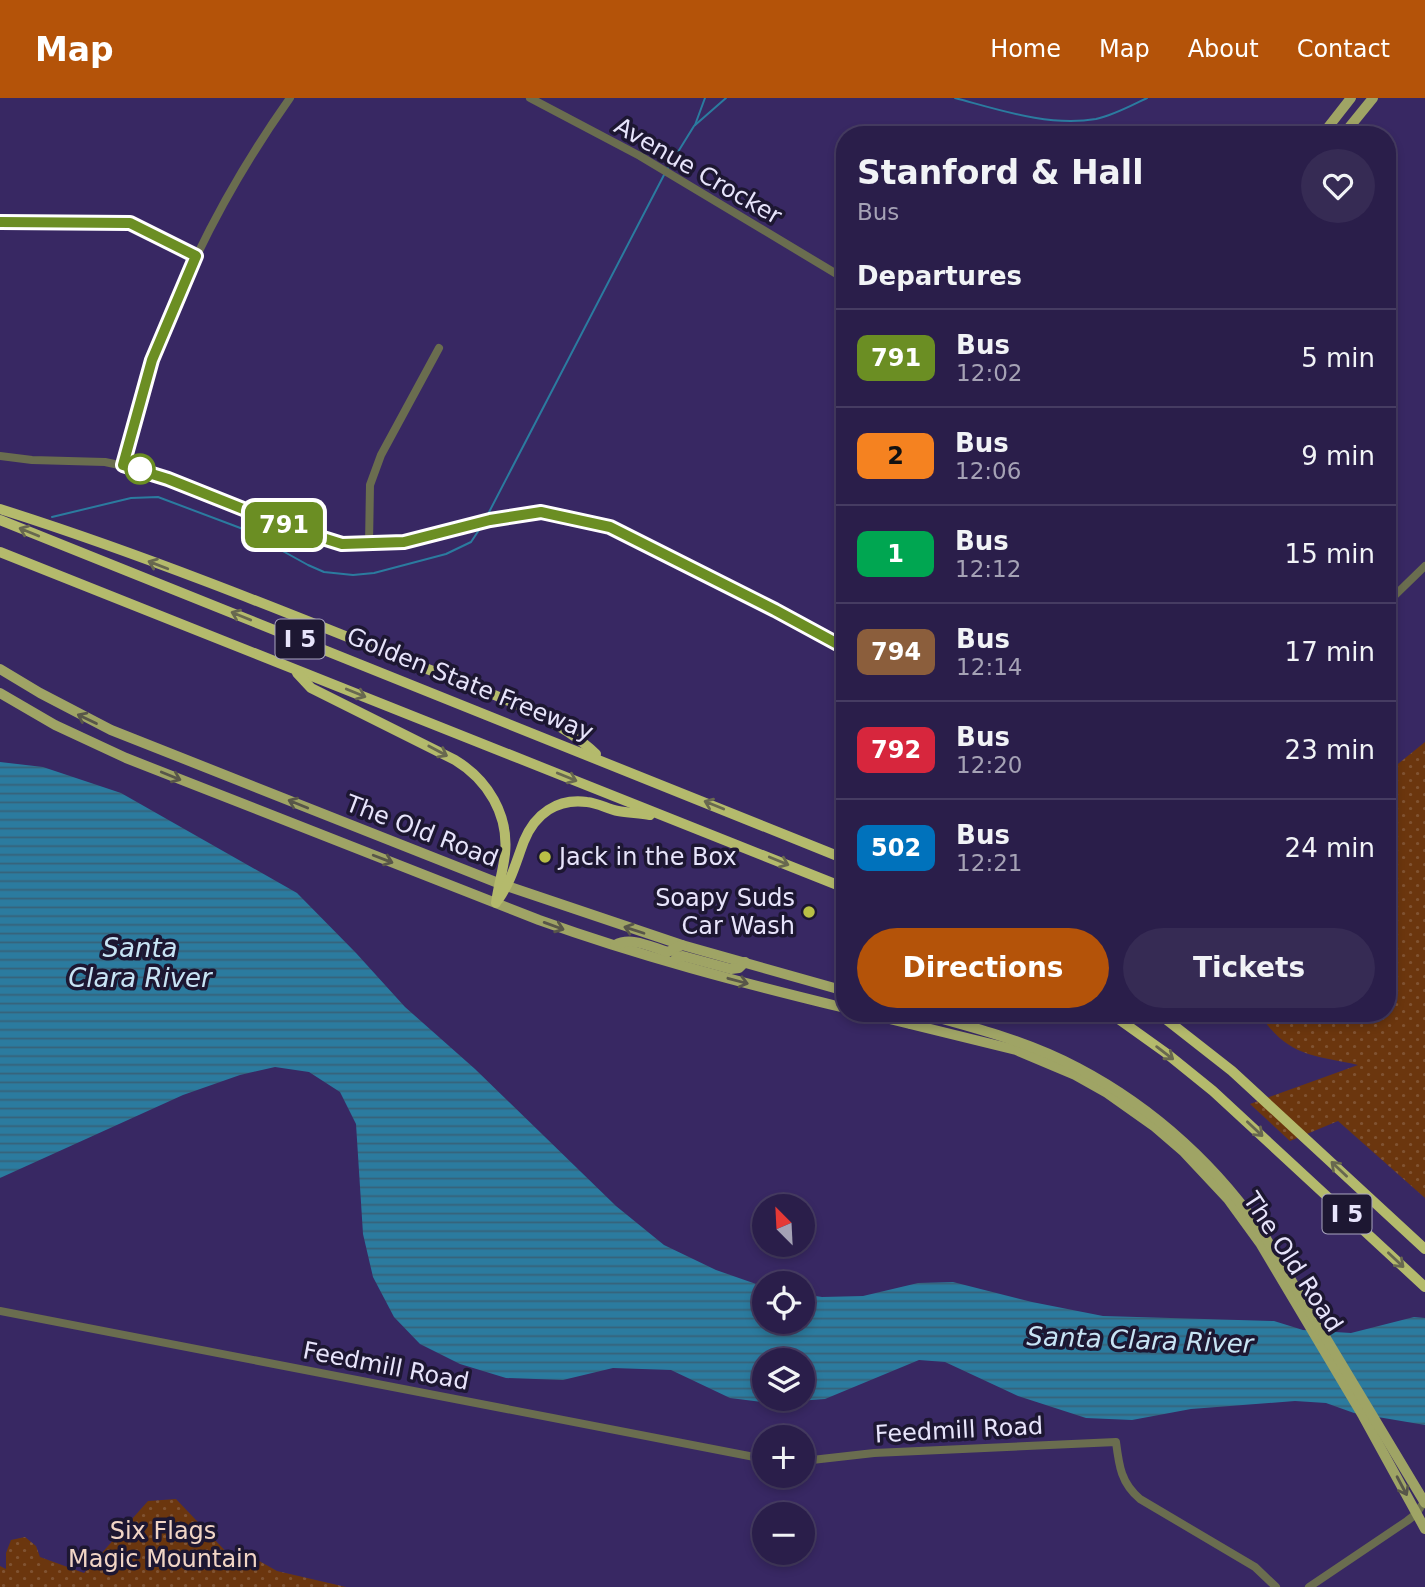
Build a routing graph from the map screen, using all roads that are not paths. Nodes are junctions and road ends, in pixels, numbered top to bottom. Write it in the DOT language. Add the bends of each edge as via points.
graph roads {
  1 [pos="290,98"];
  2 [pos="530,98"];
  3 [pos="1352,98"];
  4 [pos="1373,98"];
  5 [pos="1329,126"];
  6 [pos="1350,126"];
  7 [pos="0,222"];
  8 [pos="196,256"];
  9 [pos="836,274"];
  10 [pos="439,348"];
  11 [pos="0,456"];
  12 [pos="123,465"];
  13 [pos="0,509"];
  14 [pos="0,520"];
  15 [pos="369,544"];
  16 [pos="0,552"];
  17 [pos="1425,566"];
  18 [pos="1396,594"];
  19 [pos="836,643"];
  20 [pos="292,668"];
  21 [pos="0,669"];
  22 [pos="0,693"];
  23 [pos="600,759"];
  24 [pos="667,817"];
  25 [pos="836,855"];
  26 [pos="836,884"];
  27 [pos="503,885"];
  28 [pos="496,903"];
  29 [pos="614,945"];
  30 [pos="682,945"];
  31 [pos="673,962"];
  32 [pos="745,962"];
  33 [pos="836,988"];
  34 [pos="836,1006"];
  35 [pos="921,1022"];
  36 [pos="949,1022"];
  37 [pos="970,1022"];
  38 [pos="1123,1022"];
  39 [pos="1170,1022"];
  40 [pos="1068,1063"];
  41 [pos="1177,1141"];
  42 [pos="1425,1249"];
  43 [pos="1422,1284"];
  44 [pos="0,1311"];
  45 [pos="1367,1415"];
  46 [pos="752,1456"];
  47 [pos="815,1460"];
  48 [pos="1424,1503"];
  49 [pos="1416,1514"];
  50 [pos="1425,1529"];
  51 [pos="1276,1587"];
  52 [pos="1310,1587"];
  1 -- 8 [label="street" via="259,142"];
  2 -- 9 [label="street, Avenue Crocker" via="639,156"];
  3 -- 5 [label="main road"];
  4 -- 6 [label="main road"];
  7 -- 8 [label="street" via="130,223"];
  8 -- 12 [label="street" via="152,360"];
  10 -- 15 [label="street" via="381,455 370,485"];
  11 -- 12 [label="street"];
  12 -- 15 [label="street" via="317,537 342,544"];
  23 -- 13 [label="highway, one-way" via="583,742 519,706 172,570"];
  23 -- 14 [label="highway, Golden State Freeway / I 5, one-way"];
  15 -- 19 [label="street" via="404,542 541,512 610,527"];
  16 -- 20 [label="highway, Golden State Freeway / I 5"];
  17 -- 18 [label="street"];
  20 -- 24 [label="highway, Golden State Freeway / I 5, one-way"];
  20 -- 27 [label="highway, one-way" via="311,688 427,745 476,775 493,797 503,824"];
  27 -- 21 [label="main road, The Old Road, one-way" via="111,730"];
  22 -- 28 [label="main road, The Old Road, one-way" via="126,758"];
  25 -- 23 [label="highway, Golden State Freeway / I 5, one-way"];
  24 -- 26 [label="highway, Golden State Freeway / I 5, one-way"];
  24 -- 27 [label="highway" via="587,802 552,806 529,830"];
  27 -- 28 [label="highway"];
  30 -- 27 [label="main road, The Old Road, one-way"];
  28 -- 29 [label="main road, The Old Road, one-way"];
  29 -- 30 [label="main road" via="635,942 667,952"];
  29 -- 31 [label="main road, The Old Road"];
  30 -- 32 [label="main road, The Old Road"];
  31 -- 32 [label="main road" via="683,956 739,968"];
  31 -- 34 [label="main road, The Old Road, one-way"];
  32 -- 33 [label="main road, The Old Road"];
  35 -- 41 [label="main road, The Old Road" via="1016,1050 1075,1075"];
  36 -- 40 [label="main road, The Old Road"];
  37 -- 40 [label="main road"];
  38 -- 43 [label="highway, I 5, one-way" via="1236,1111"];
  42 -- 39 [label="highway, I 5, one-way" via="1207,1050"];
  40 -- 41 [label="main road, The Old Road" via="1151,1115"];
  41 -- 45 [label="main road, The Old Road" via="1251,1216"];
  44 -- 46 [label="street, Feedmill Road"];
  45 -- 48 [label="main road, The Old Road"];
  45 -- 49 [label="main road, The Old Road, one-way"];
  47 -- 51 [label="street, Feedmill Road" via="1116,1442 1122,1476 1132,1492 1255,1567"];
  48 -- 49 [label="street"];
  49 -- 50 [label="main road, The Old Road"];
  49 -- 52 [label="street"];
}
